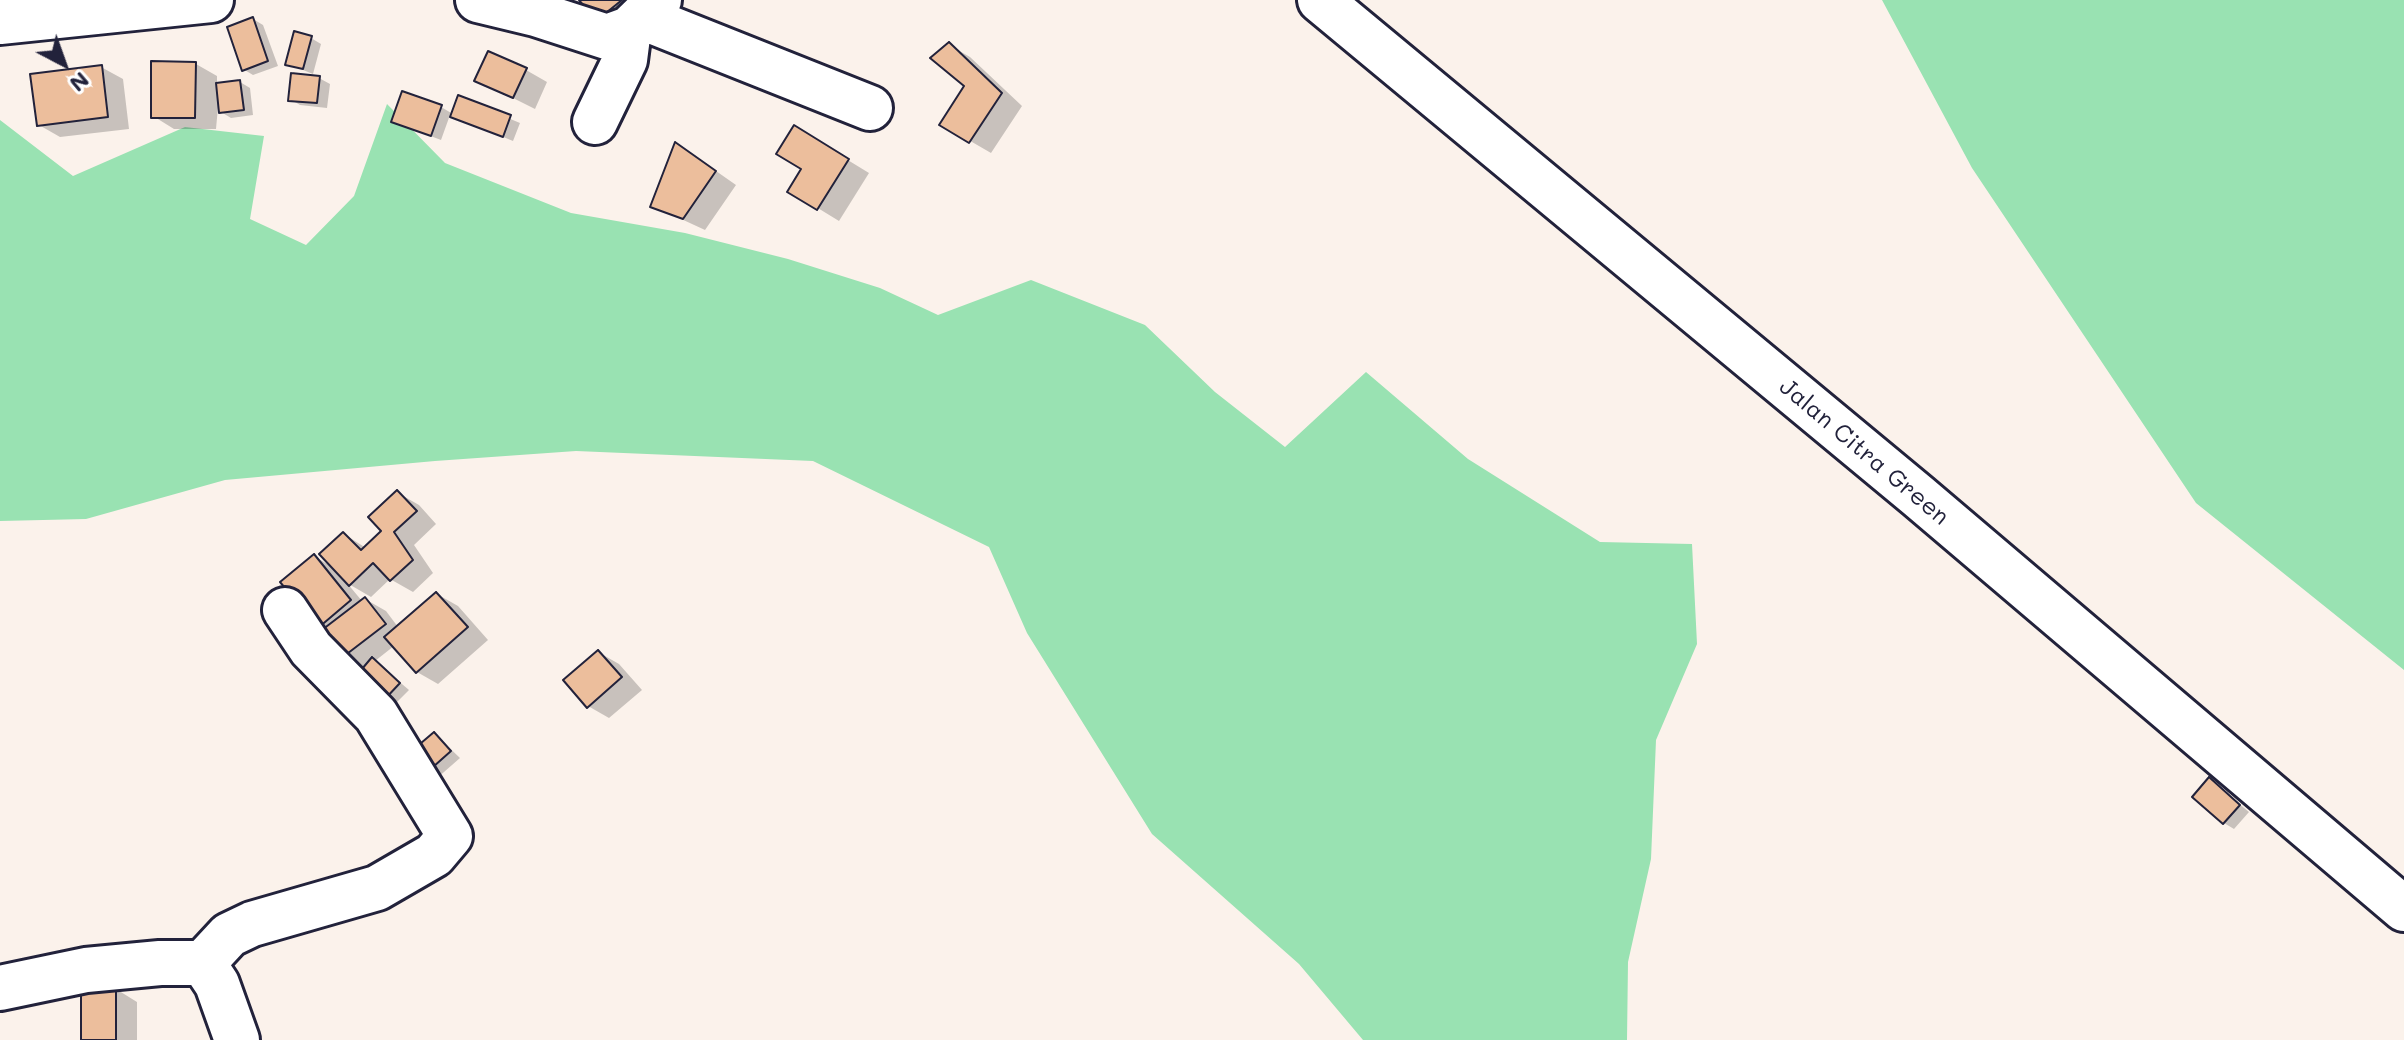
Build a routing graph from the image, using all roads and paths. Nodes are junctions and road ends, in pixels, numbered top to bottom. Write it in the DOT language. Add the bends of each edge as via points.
graph roads {
  1 [pos="211,0"];
  2 [pos="478,0"];
  3 [pos="1320,0"];
  4 [pos="644,16"];
  5 [pos="0,22"];
  6 [pos="870,108"];
  7 [pos="595,122"];
  8 [pos="285,610"];
  9 [pos="2404,909"];
  10 [pos="203,963"];
  11 [pos="0,988"];
  12 [pos="237,1040"];
  1 -- 5 [label="street"];
  2 -- 4 [label="street" via="607,37"];
  3 -- 9 [label="street, Jalan Citra Green" via="1918,496"];
  4 -- 6 [label="street"];
  4 -- 7 [label="street"];
  8 -- 10 [label="street" via="311,649 376,715 450,836 434,855 377,888 229,935"];
  10 -- 11 [label="street" via="86,970"];
  10 -- 12 [label="street" via="217,984"];
}
